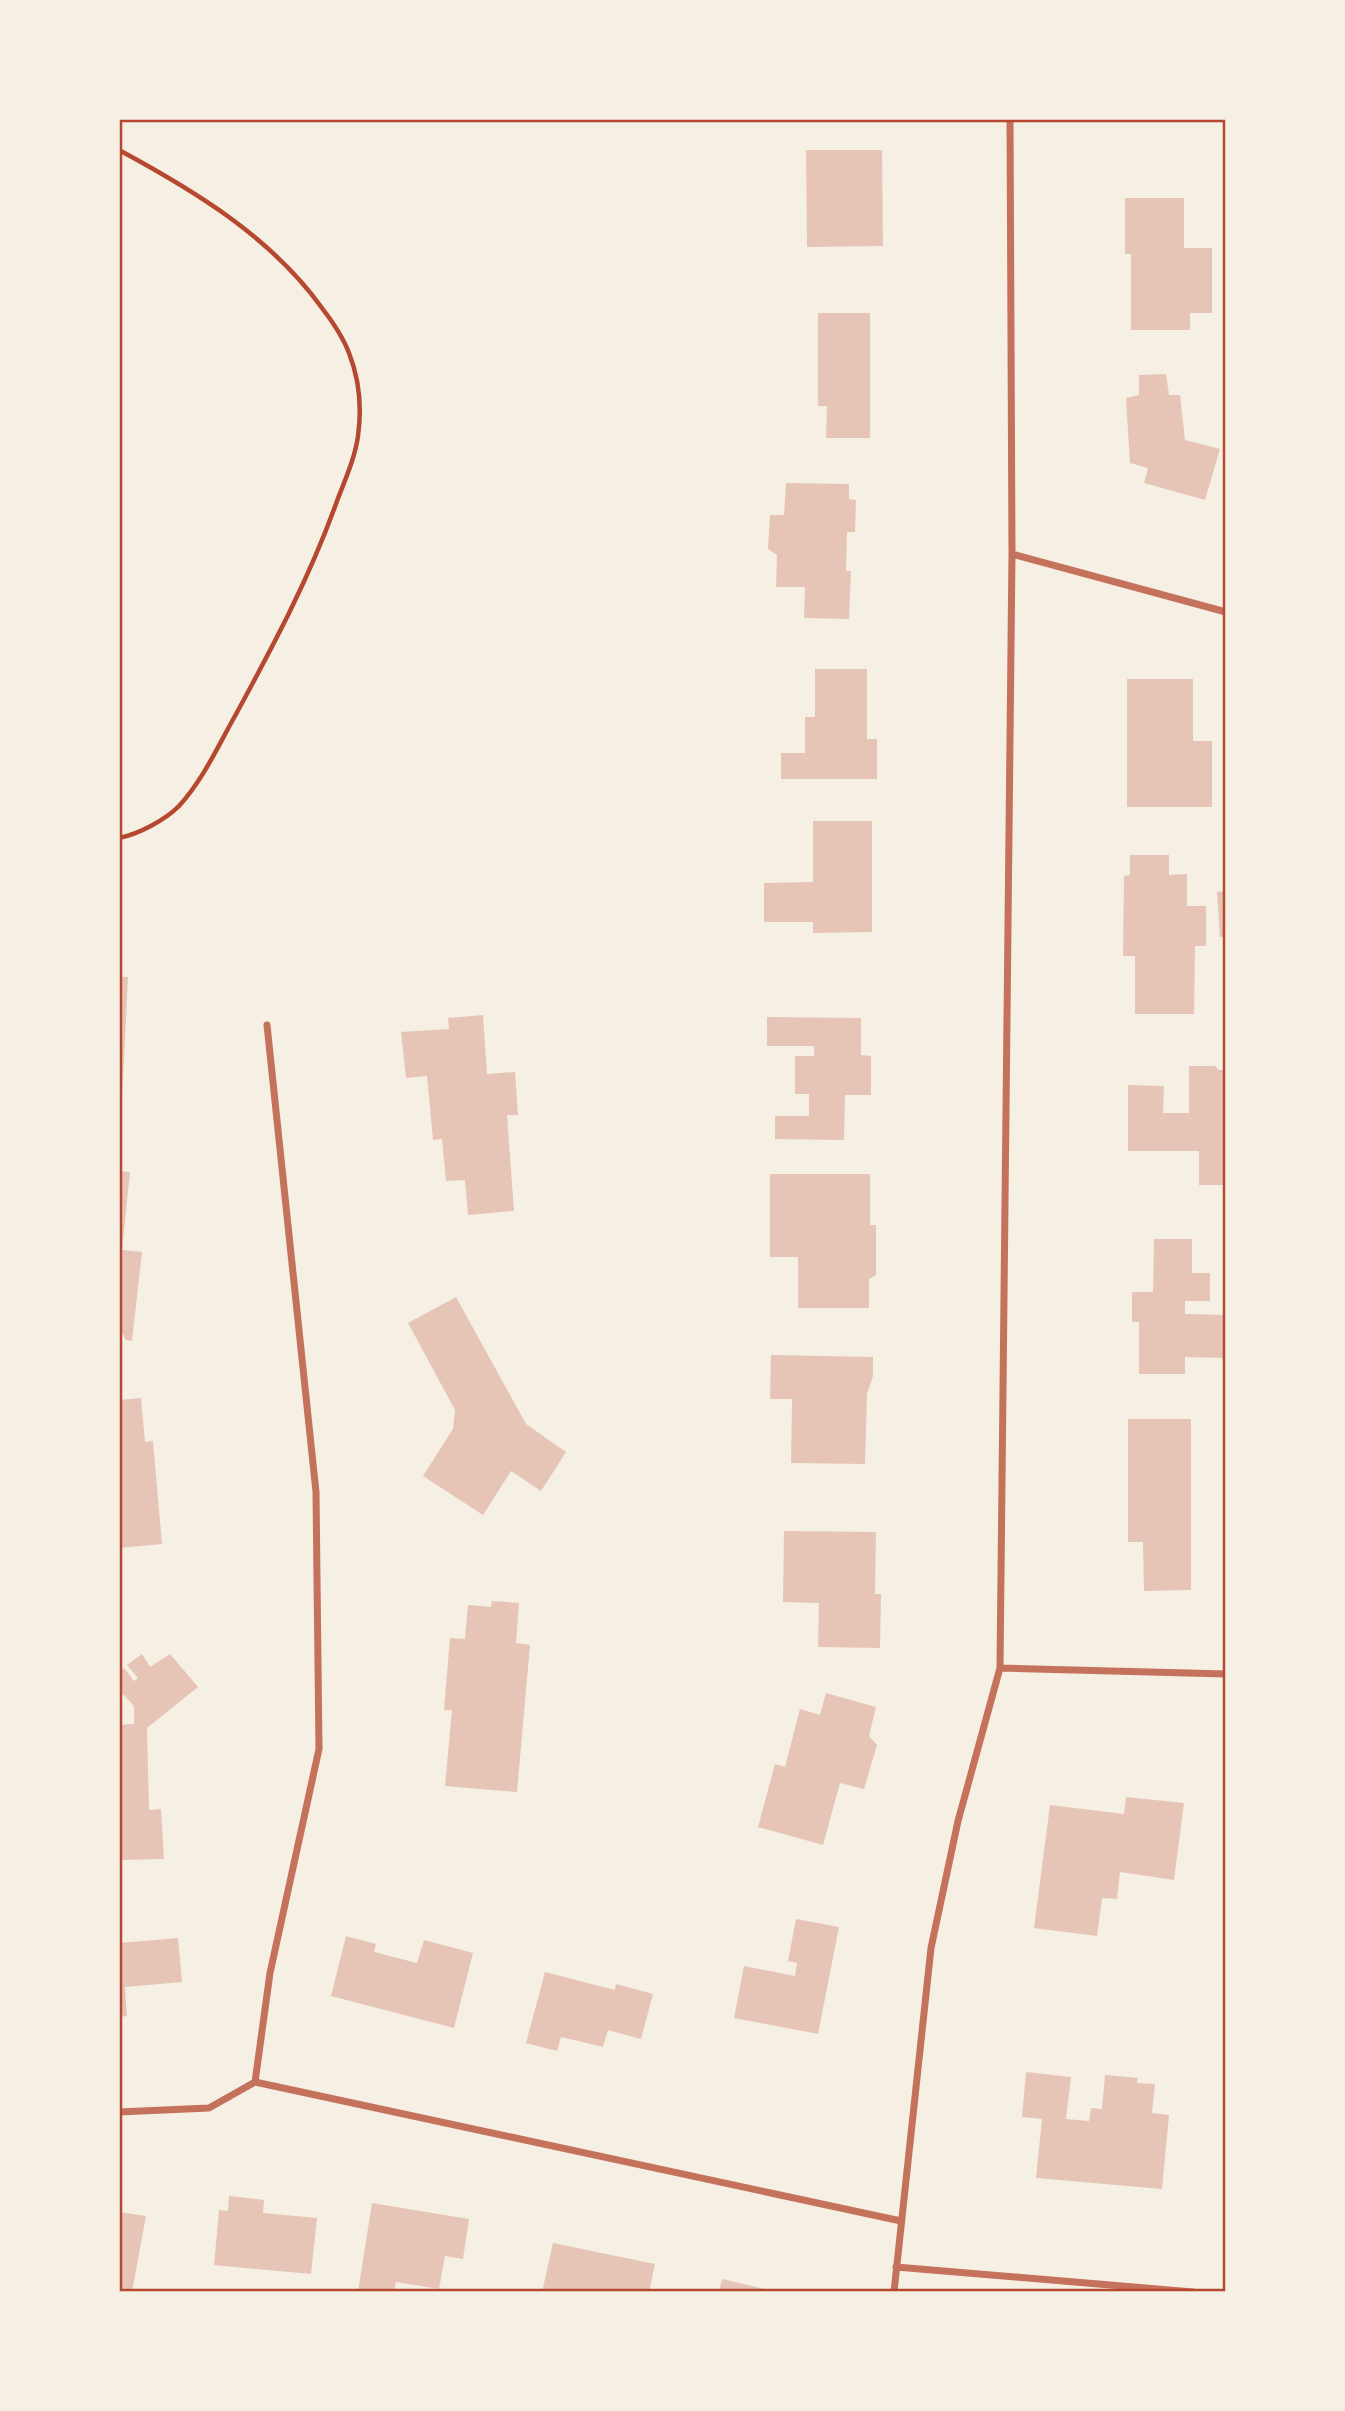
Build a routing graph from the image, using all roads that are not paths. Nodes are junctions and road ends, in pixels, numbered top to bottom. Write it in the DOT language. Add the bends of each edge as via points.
graph roads {
  1 [pos="1010,119"];
  2 [pos="1012,554"];
  3 [pos="1226,612"];
  4 [pos="267,1025"];
  5 [pos="1000,1668"];
  6 [pos="1226,1674"];
  7 [pos="255,2082"];
  8 [pos="119,2112"];
  9 [pos="901,2221"];
  10 [pos="896,2267"];
  11 [pos="894,2292"];
  12 [pos="1193,2292"];
  1 -- 2 [label="street"];
  2 -- 3 [label="street"];
  2 -- 5 [label="street"];
  4 -- 7 [label="street" via="316,1492 319,1748 270,1973"];
  5 -- 6 [label="street"];
  5 -- 9 [label="street" via="958,1821 931,1948"];
  7 -- 8 [label="street" via="209,2108"];
  7 -- 9 [label="street"];
  9 -- 10 [label="street"];
  10 -- 11 [label="street"];
  10 -- 12 [label="street"];
}
